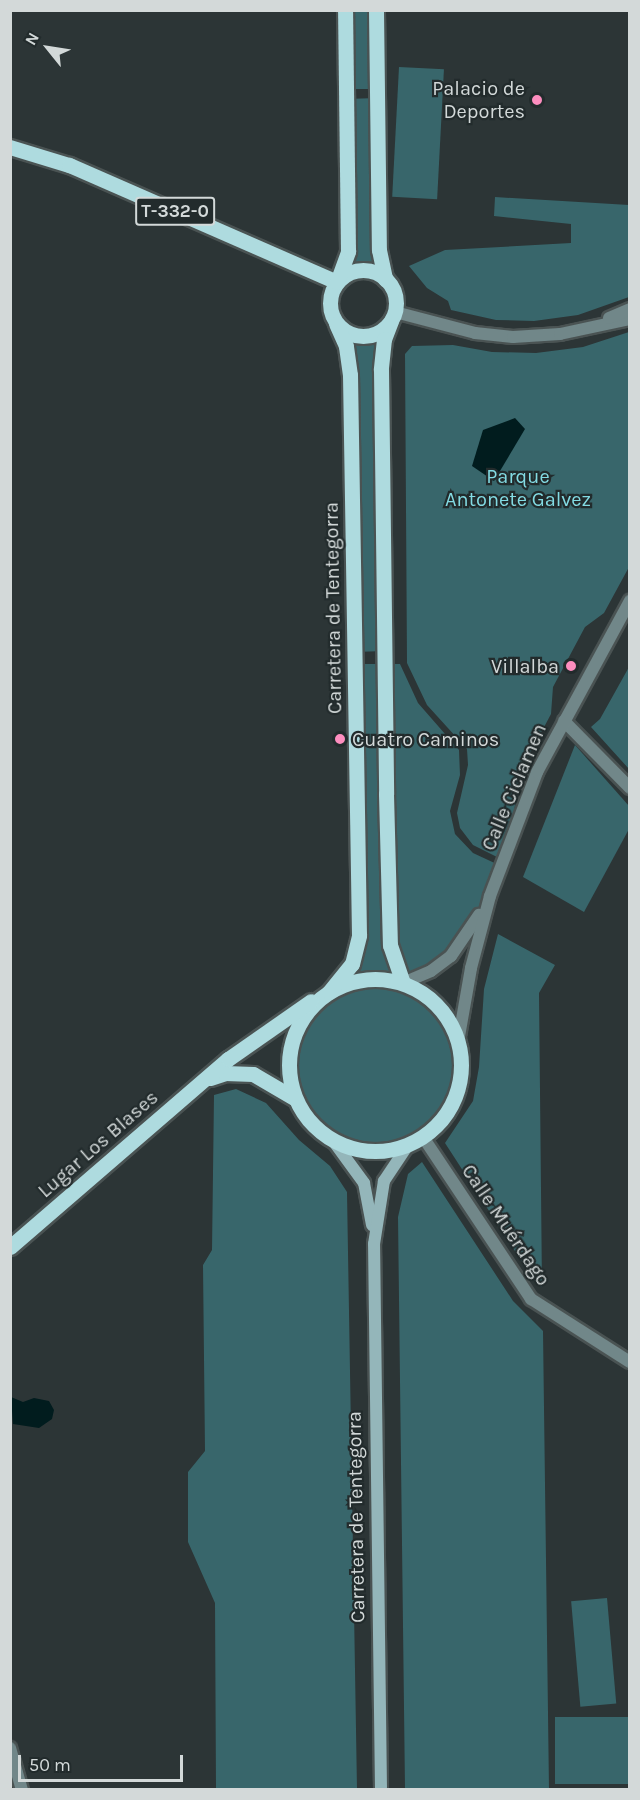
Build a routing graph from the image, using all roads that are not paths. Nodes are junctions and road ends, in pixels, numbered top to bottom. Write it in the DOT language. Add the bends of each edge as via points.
graph roads {
  1 [pos="345,10"];
  2 [pos="375,10"];
  3 [pos="10,147"];
  4 [pos="385,279"];
  5 [pos="337,282"];
  6 [pos="630,309"];
  7 [pos="393,316"];
  8 [pos="630,319"];
  9 [pos="336,324"];
  10 [pos="580,330"];
  11 [pos="630,601"];
  12 [pos="564,721"];
  13 [pos="630,788"];
  14 [pos="490,896"];
  15 [pos="403,983"];
  16 [pos="327,994"];
  17 [pos="458,1042"];
  18 [pos="186,1095"];
  19 [pos="294,1098"];
  20 [pos="423,1137"];
  21 [pos="334,1142"];
  22 [pos="408,1145"];
  23 [pos="374,1244"];
  24 [pos="10,1247"];
  25 [pos="630,1362"];
  26 [pos="10,1748"];
  27 [pos="22,1790"];
  28 [pos="381,1790"];
  1 -- 5 [label="main road" via="348,251"];
  2 -- 4 [label="main road" via="379,250"];
  3 -- 5 [label="main road, T-332-0" via="69,165"];
  4 -- 5 [label="main road" via="373,271 358,270"];
  4 -- 7 [label="main road" via="395,294"];
  5 -- 9 [label="main road" via="329,301"];
  6 -- 10 [label="street"];
  7 -- 9 [label="main road" via="375,334 361,337"];
  7 -- 10 [label="street" via="494,336"];
  7 -- 15 [label="main road" via="384,339 381,370 387,806 390,945"];
  8 -- 10 [label="street"];
  9 -- 16 [label="main road, Carretera de Tentegorra" via="346,346 350,375 359,935 352,964"];
  11 -- 12 [label="street, Calle Ciclamen"];
  12 -- 13 [label="street"];
  12 -- 14 [label="street, Calle Ciclamen" via="537,772"];
  14 -- 15 [label="street, Calle Ciclamen" via="451,956 431,971"];
  14 -- 17 [label="street, Calle Ciclamen" via="471,968"];
  15 -- 16 [label="main road" via="365,979"];
  15 -- 17 [label="main road" via="436,1004"];
  16 -- 18 [label="main road, Lugar Los Blases" via="284,1018"];
  16 -- 19 [label="main road" via="304,1016 292,1041 288,1070"];
  17 -- 20 [label="main road" via="461,1069 456,1095 443,1118"];
  18 -- 19 [label="main road, Lugar Los Blases" via="214,1076 238,1072 274,1083"];
  18 -- 24 [label="main road, Lugar Los Blases"];
  19 -- 21 [label="main road" via="310,1123"];
  20 -- 22 [label="main road"];
  20 -- 25 [label="street, Calle Muérdago" via="531,1299"];
  21 -- 22 [label="main road" via="370,1152"];
  21 -- 23 [label="main road, Carretera de Tentegorra" via="364,1183"];
  22 -- 23 [label="main road, Carretera de Tentegorra" via="384,1181"];
  23 -- 28 [label="main road, Carretera de Tentegorra"];
  26 -- 27 [label="street"];
}
